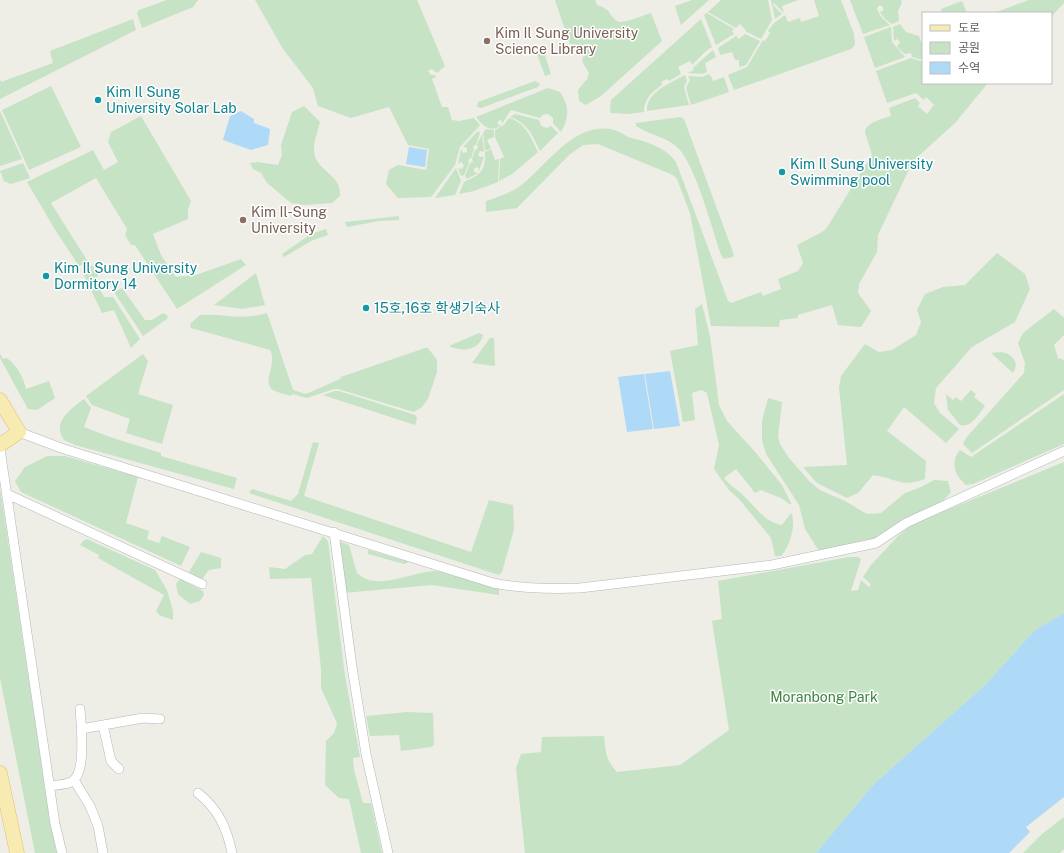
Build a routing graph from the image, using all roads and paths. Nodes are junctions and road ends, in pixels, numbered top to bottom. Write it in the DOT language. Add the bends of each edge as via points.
graph roads {
  1 [pos="0,400"];
  2 [pos="19,432"];
  3 [pos="0,445"];
  4 [pos="0,449"];
  5 [pos="1064,451"];
  6 [pos="7,494"];
  7 [pos="334,532"];
  8 [pos="202,584"];
  9 [pos="80,709"];
  10 [pos="160,719"];
  11 [pos="104,725"];
  12 [pos="81,729"];
  13 [pos="120,769"];
  14 [pos="0,773"];
  15 [pos="74,780"];
  16 [pos="49,786"];
  17 [pos="198,793"];
  18 [pos="17,853"];
  19 [pos="62,853"];
  20 [pos="103,853"];
  21 [pos="232,853"];
  22 [pos="388,853"];
  1 -- 2 [label="main road"];
  2 -- 3 [label="main road"];
  2 -- 7 [label="street" via="61,448"];
  4 -- 6 [label="street"];
  5 -- 7 [label="street" via="906,523 876,543 772,565 588,587 530,588 493,583"];
  6 -- 8 [label="street"];
  6 -- 16 [label="street"];
  7 -- 22 [label="street" via="366,754"];
  9 -- 12 [label="street"];
  10 -- 11 [label="street" via="143,718"];
  11 -- 12 [label="street"];
  11 -- 13 [label="street" via="111,761"];
  12 -- 15 [label="street" via="81,764"];
  14 -- 18 [label="main road"];
  15 -- 16 [label="street"];
  15 -- 20 [label="street" via="90,806 98,826"];
  16 -- 19 [label="street"];
  17 -- 21 [label="street" via="211,803 220,815"];
}
